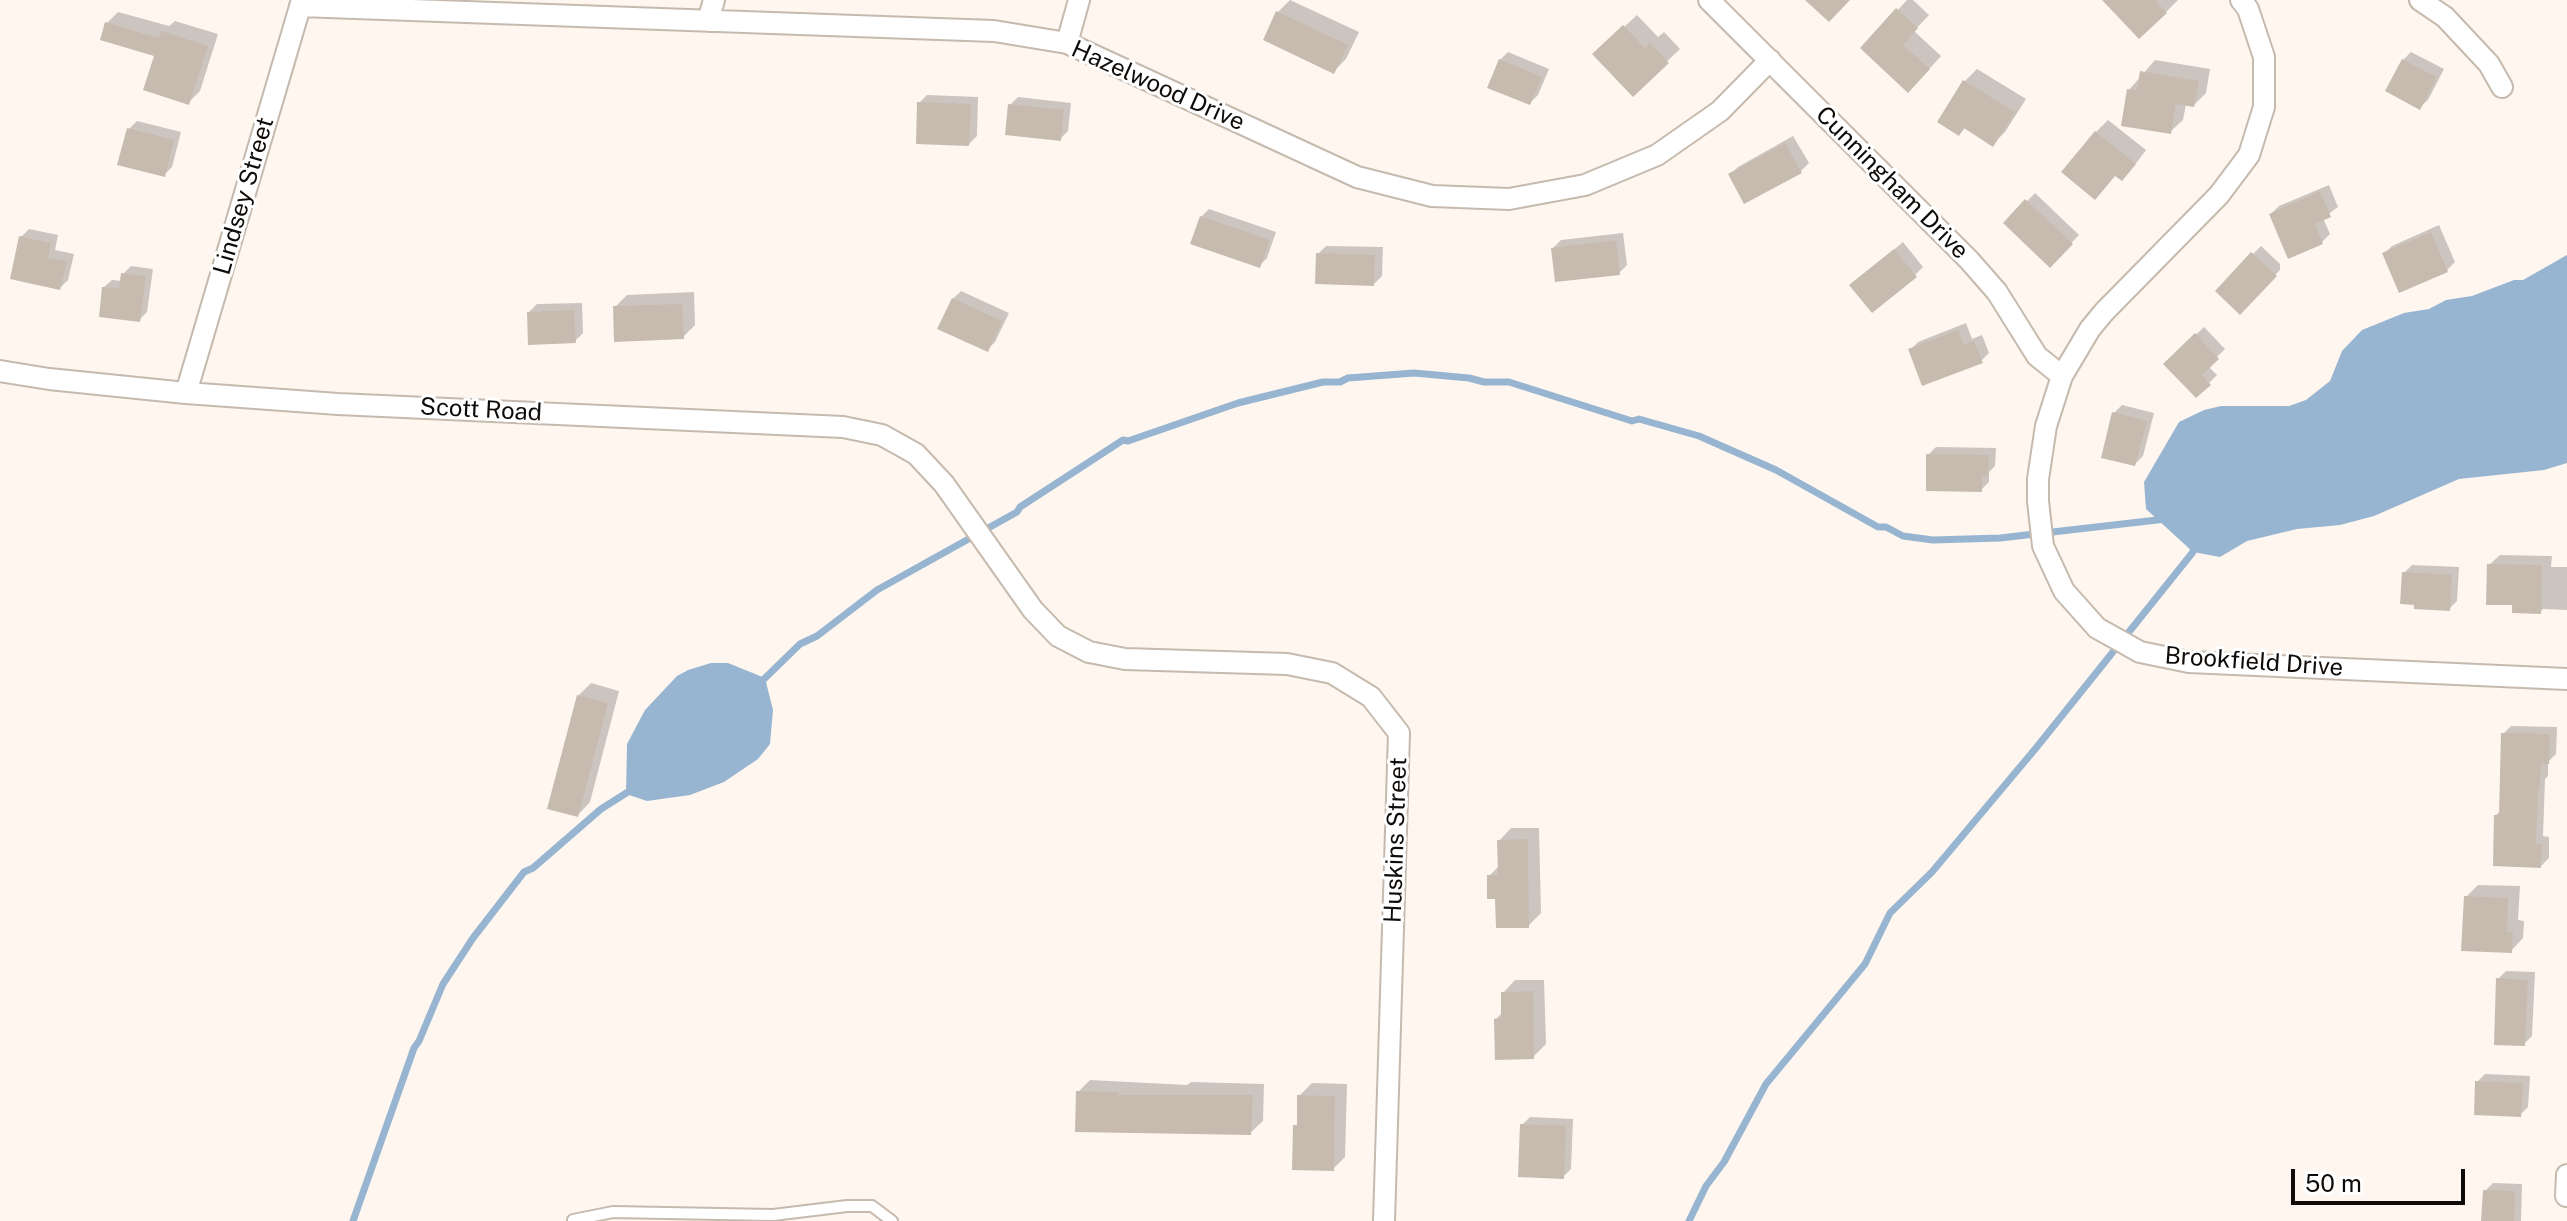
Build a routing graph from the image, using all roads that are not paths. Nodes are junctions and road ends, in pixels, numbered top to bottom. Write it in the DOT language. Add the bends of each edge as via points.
graph roads {
  1 [pos="714,0"];
  2 [pos="1079,0"];
  3 [pos="1709,0"];
  4 [pos="2241,0"];
  5 [pos="2420,0"];
  6 [pos="301,3"];
  7 [pos="708,21"];
  8 [pos="1067,43"];
  9 [pos="1770,60"];
  10 [pos="2502,87"];
  11 [pos="0,371"];
  12 [pos="2062,376"];
  13 [pos="186,393"];
  14 [pos="944,484"];
  15 [pos="2567,679"];
  16 [pos="2567,1175"];
  17 [pos="2566,1196"];
  18 [pos="573,1220"];
  19 [pos="892,1221"];
  20 [pos="1384,1221"];
  1 -- 7 [label="street"];
  2 -- 8 [label="street"];
  3 -- 9 [label="street, Cunningham Drive"];
  4 -- 12 [label="street, Brookfield Drive" via="2264,57 2264,107 2249,155 2219,195 2104,312"];
  5 -- 10 [label="street" via="2445,17 2489,64"];
  6 -- 7 [label="street, Hazelwood Drive"];
  6 -- 13 [label="street, Lindsey Street"];
  7 -- 8 [label="street, Hazelwood Drive" via="994,31"];
  8 -- 9 [label="street, Hazelwood Drive" via="1357,177 1432,196 1509,199 1585,185 1657,155 1720,111"];
  9 -- 12 [label="street, Cunningham Drive" via="1969,260 1997,292 2037,356"];
  11 -- 13 [label="street, Scott Road"];
  12 -- 15 [label="street, Brookfield Drive" via="2046,426 2038,479 2043,546 2064,591 2097,628 2140,652 2189,662"];
  13 -- 14 [label="street, Scott Road" via="843,427 882,435 916,454"];
  14 -- 20 [label="street, Huskins Street" via="1033,610 1058,636 1089,652 1125,659 1266,661 1332,673 1371,697 1399,733"];
  16 -- 17 [label="street"];
  18 -- 19 [label="lane" via="613,1212 773,1215 872,1206"];
}
